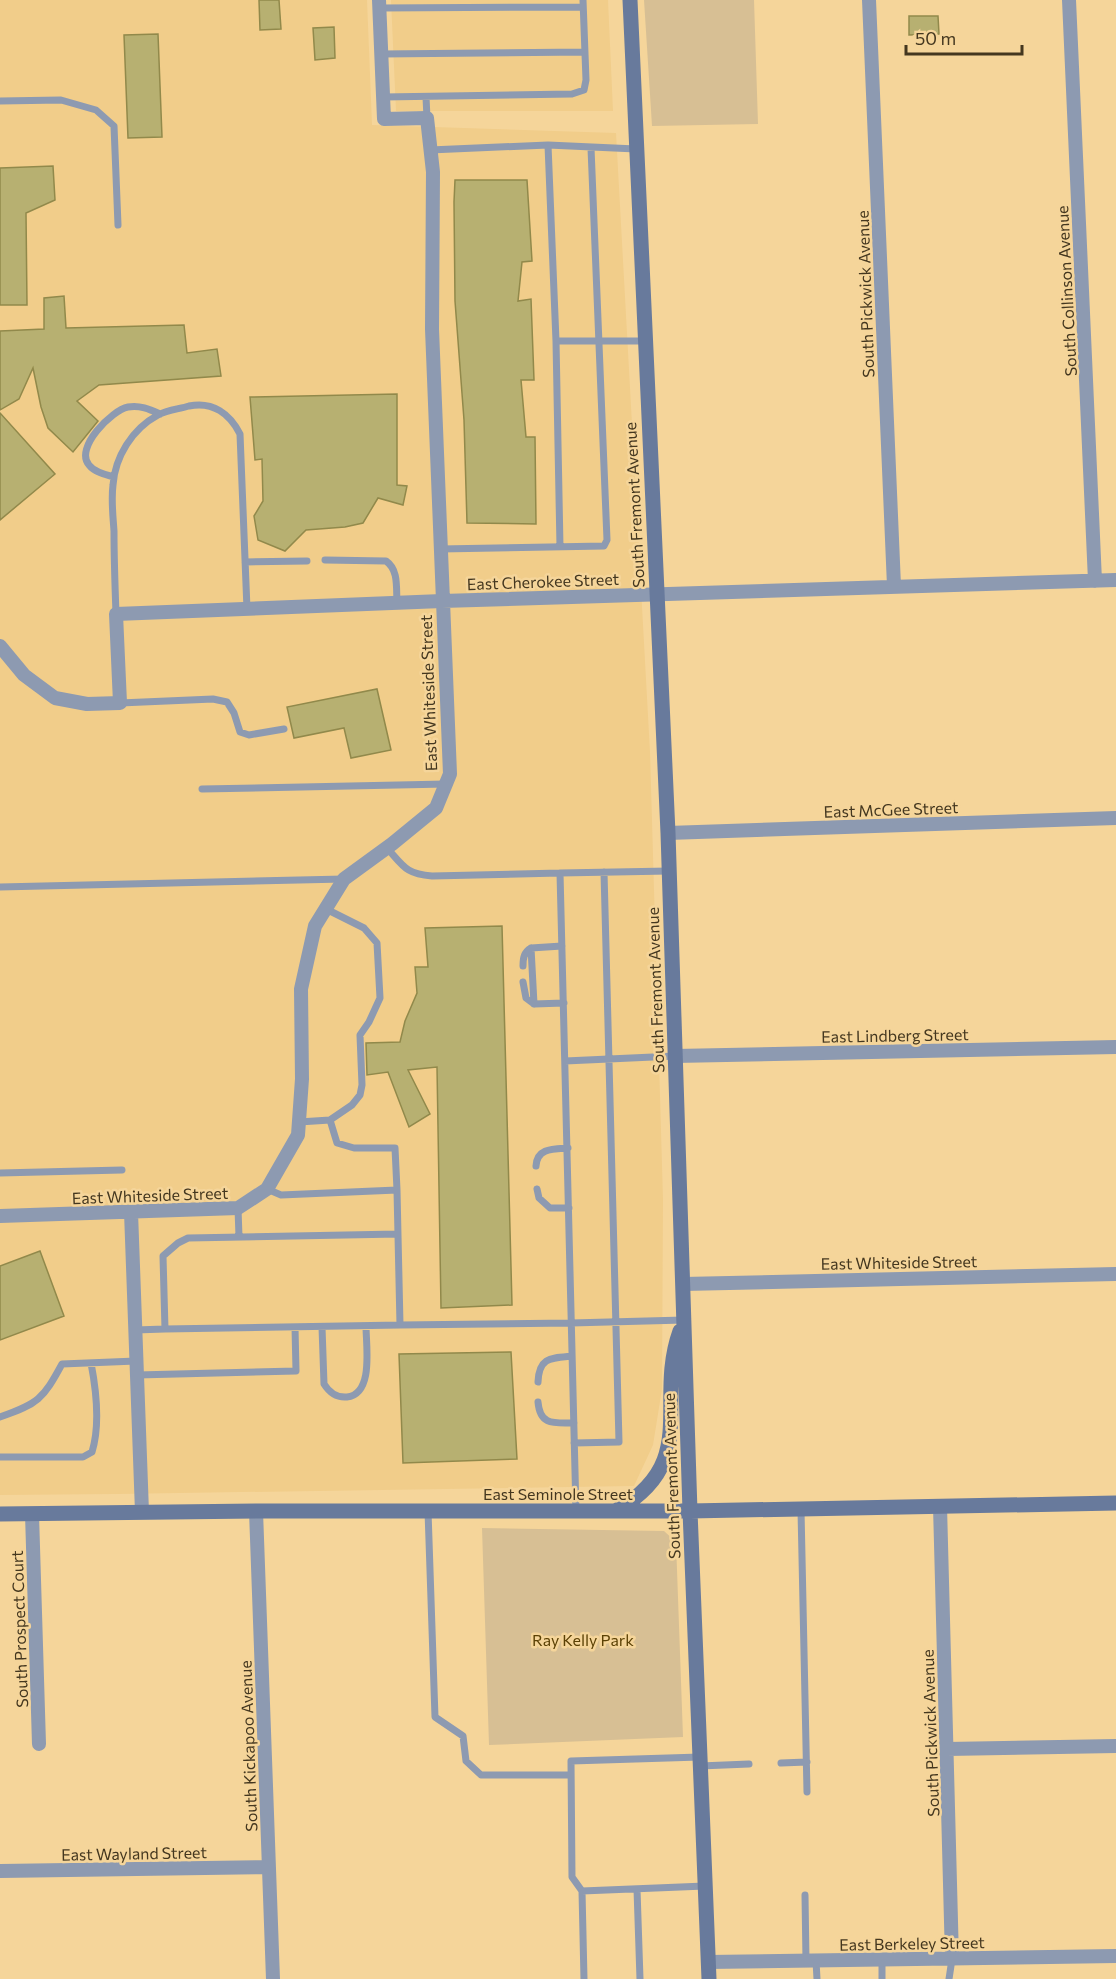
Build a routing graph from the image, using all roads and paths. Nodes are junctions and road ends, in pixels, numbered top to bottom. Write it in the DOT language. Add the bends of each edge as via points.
graph roads {
  1 [pos="630,0"];
  2 [pos="869,0"];
  3 [pos="1069,0"];
  4 [pos="379,4"];
  5 [pos="583,4"];
  6 [pos="585,52"];
  7 [pos="381,54"];
  8 [pos="426,97"];
  9 [pos="383,98"];
  10 [pos="0,101"];
  11 [pos="427,118"];
  12 [pos="548,145"];
  13 [pos="591,148"];
  14 [pos="636,149"];
  15 [pos="430,150"];
  16 [pos="118,225"];
  17 [pos="645,340"];
  18 [pos="556,341"];
  19 [pos="600,341"];
  20 [pos="160,414"];
  21 [pos="114,477"];
  22 [pos="560,547"];
  23 [pos="440,549"];
  24 [pos="325,560"];
  25 [pos="307,561"];
  26 [pos="245,562"];
  27 [pos="1116,580"];
  28 [pos="1095,581"];
  29 [pos="894,586"];
  30 [pos="656,594"];
  31 [pos="442,601"];
  32 [pos="397,603"];
  33 [pos="247,609"];
  34 [pos="116,614"];
  35 [pos="0,646"];
  36 [pos="120,703"];
  37 [pos="284,729"];
  38 [pos="446,784"];
  39 [pos="202,789"];
  40 [pos="1116,818"];
  41 [pos="668,833"];
  42 [pos="387,848"];
  43 [pos="669,871"];
  44 [pos="604,872"];
  45 [pos="561,873"];
  46 [pos="344,879"];
  47 [pos="0,887"];
  48 [pos="326,909"];
  49 [pos="562,946"];
  50 [pos="531,948"];
  51 [pos="523,966"];
  52 [pos="523,982"];
  53 [pos="564,1003"];
  54 [pos="534,1004"];
  55 [pos="1116,1047"];
  56 [pos="675,1056"];
  57 [pos="609,1060"];
  58 [pos="565,1061"];
  59 [pos="330,1120"];
  60 [pos="299,1122"];
  61 [pos="568,1148"];
  62 [pos="536,1166"];
  63 [pos="122,1170"];
  64 [pos="0,1173"];
  65 [pos="537,1189"];
  66 [pos="267,1190"];
  67 [pos="397,1190"];
  68 [pos="238,1208"];
  69 [pos="568,1208"];
  70 [pos="131,1212"];
  71 [pos="0,1216"];
  72 [pos="398,1234"];
  73 [pos="239,1237"];
  74 [pos="1116,1274"];
  75 [pos="683,1284"];
  76 [pos="684,1320"];
  77 [pos="616,1322"];
  78 [pos="571,1323"];
  79 [pos="400,1325"];
  80 [pos="366,1326"];
  81 [pos="296,1327"];
  82 [pos="322,1327"];
  83 [pos="165,1329"];
  84 [pos="135,1330"];
  85 [pos="572,1356"];
  86 [pos="91,1363"];
  87 [pos="136,1368"];
  88 [pos="538,1382"];
  89 [pos="538,1402"];
  90 [pos="0,1417"];
  91 [pos="574,1423"];
  92 [pos="574,1443"];
  93 [pos="0,1457"];
  94 [pos="1116,1503"];
  95 [pos="940,1506"];
  96 [pos="576,1510"];
  97 [pos="801,1510"];
  98 [pos="256,1511"];
  99 [pos="428,1511"];
  100 [pos="616,1511"];
  101 [pos="690,1511"];
  102 [pos="142,1512"];
  103 [pos="0,1514"];
  104 [pos="32,1514"];
  105 [pos="39,1743"];
  106 [pos="1116,1746"];
  107 [pos="947,1749"];
  108 [pos="700,1761"];
  109 [pos="807,1761"];
  110 [pos="781,1763"];
  111 [pos="749,1764"];
  112 [pos="571,1775"];
  113 [pos="807,1792"];
  114 [pos="269,1868"];
  115 [pos="0,1872"];
  116 [pos="705,1886"];
  117 [pos="637,1889"];
  118 [pos="582,1891"];
  119 [pos="805,1895"];
  120 [pos="1116,1956"];
  121 [pos="952,1959"];
  122 [pos="882,1960"];
  123 [pos="811,1961"];
  124 [pos="708,1962"];
  125 [pos="273,1979"];
  126 [pos="584,1979"];
  127 [pos="640,1979"];
  128 [pos="709,1979"];
  129 [pos="817,1979"];
  130 [pos="882,1979"];
  131 [pos="950,1979"];
  1 -- 14 [label="main road, South Fremont Avenue"];
  2 -- 29 [label="street, South Pickwick Avenue"];
  3 -- 28 [label="street, South Collinson Avenue"];
  4 -- 5 [label="lane"];
  4 -- 7 [label="street"];
  5 -- 6 [label="lane"];
  6 -- 7 [label="lane"];
  6 -- 8 [label="lane" via="584,90 572,94"];
  7 -- 9 [label="street"];
  8 -- 9 [label="lane"];
  8 -- 11 [label="lane"];
  9 -- 11 [label="street" via="384,119"];
  10 -- 16 [label="lane" via="61,100 96,110 114,126"];
  11 -- 15 [label="street, East Whiteside Street"];
  12 -- 13 [label="lane"];
  12 -- 15 [label="lane"];
  12 -- 18 [label="lane"];
  13 -- 14 [label="lane"];
  13 -- 19 [label="lane"];
  14 -- 17 [label="main road, South Fremont Avenue"];
  15 -- 23 [label="street, East Whiteside Street" via="434,172 432,329"];
  17 -- 19 [label="lane"];
  17 -- 30 [label="main road, South Fremont Avenue"];
  18 -- 19 [label="lane"];
  18 -- 22 [label="lane"];
  19 -- 22 [label="lane" via="607,540 604,546"];
  20 -- 21 [label="lane" via="141,426 128,441"];
  20 -- 21 [label="lane" via="144,406 127,407 111,416 87,444 84,455 88,465"];
  20 -- 26 [label="lane" via="206,405 219,409 234,422 240,434"];
  21 -- 34 [label="lane"];
  22 -- 23 [label="lane"];
  23 -- 31 [label="street, East Whiteside Street"];
  24 -- 32 [label="lane" via="386,561 393,565"];
  25 -- 26 [label="lane"];
  26 -- 33 [label="lane"];
  27 -- 28 [label="street, East Cherokee Street"];
  28 -- 29 [label="street, East Cherokee Street"];
  29 -- 30 [label="street, East Cherokee Street"];
  30 -- 31 [label="street, East Cherokee Street"];
  30 -- 41 [label="main road, South Fremont Avenue"];
  31 -- 32 [label="street, East Cherokee Street"];
  31 -- 38 [label="street, East Whiteside Street" via="450,774"];
  32 -- 33 [label="street, East Cherokee Street"];
  33 -- 34 [label="street, East Cherokee Street"];
  34 -- 36 [label="street"];
  35 -- 36 [label="street" via="24,675 55,698 87,704"];
  36 -- 37 [label="lane" via="213,699 227,702 240,732 249,735"];
  38 -- 39 [label="lane"];
  38 -- 42 [label="street, East Whiteside Street" via="436,808"];
  40 -- 41 [label="street, East McGee Street"];
  41 -- 43 [label="main road, South Fremont Avenue"];
  42 -- 45 [label="lane" via="416,875"];
  42 -- 46 [label="street, East Whiteside Street"];
  43 -- 44 [label="lane"];
  43 -- 56 [label="main road, South Fremont Avenue"];
  44 -- 45 [label="lane"];
  44 -- 57 [label="lane"];
  45 -- 49 [label="lane"];
  46 -- 47 [label="lane"];
  46 -- 48 [label="street, East Whiteside Street"];
  48 -- 59 [label="lane" via="364,928 377,943 380,998 360,1035 360,1095"];
  48 -- 60 [label="street, East Whiteside Street" via="315,926 301,989"];
  49 -- 50 [label="lane"];
  49 -- 53 [label="lane"];
  50 -- 51 [label="lane" via="526,951"];
  50 -- 54 [label="lane"];
  52 -- 54 [label="lane" via="526,998"];
  53 -- 54 [label="lane"];
  53 -- 58 [label="lane"];
  55 -- 56 [label="street, East Lindberg Street"];
  56 -- 57 [label="lane"];
  56 -- 75 [label="main road, South Fremont Avenue"];
  57 -- 58 [label="lane"];
  57 -- 77 [label="lane"];
  58 -- 61 [label="lane"];
  59 -- 60 [label="lane"];
  59 -- 67 [label="lane" via="337,1143 354,1148 395,1148"];
  60 -- 66 [label="street, East Whiteside Street" via="298,1135"];
  61 -- 62 [label="lane" via="540,1153"];
  61 -- 69 [label="lane"];
  63 -- 64 [label="lane"];
  65 -- 69 [label="lane" via="538,1198 550,1208"];
  66 -- 67 [label="lane" via="281,1195"];
  66 -- 68 [label="street, East Whiteside Street"];
  67 -- 72 [label="lane"];
  68 -- 70 [label="street, East Whiteside Street"];
  68 -- 73 [label="lane"];
  69 -- 78 [label="lane"];
  70 -- 71 [label="street, East Whiteside Street"];
  70 -- 84 [label="street"];
  72 -- 73 [label="lane"];
  72 -- 79 [label="lane"];
  73 -- 83 [label="lane" via="188,1238 163,1256"];
  74 -- 75 [label="street, East Whiteside Street"];
  75 -- 76 [label="main road, South Fremont Avenue"];
  76 -- 77 [label="lane"];
  76 -- 100 [label="main road" via="675,1346 670,1435 664,1463 642,1493"];
  76 -- 101 [label="main road, South Fremont Avenue"];
  77 -- 78 [label="lane"];
  77 -- 92 [label="lane" via="619,1442"];
  78 -- 79 [label="lane"];
  78 -- 85 [label="lane"];
  79 -- 80 [label="lane"];
  80 -- 82 [label="lane"];
  80 -- 82 [label="lane" via="365,1380 355,1395 345,1397 336,1396 324,1384"];
  81 -- 82 [label="lane"];
  81 -- 83 [label="lane"];
  81 -- 87 [label="lane" via="296,1371"];
  83 -- 84 [label="lane"];
  84 -- 87 [label="street"];
  85 -- 88 [label="lane" via="549,1358 538,1371"];
  85 -- 91 [label="lane"];
  86 -- 87 [label="lane"];
  86 -- 90 [label="lane" via="62,1364 41,1398"];
  86 -- 93 [label="lane" via="96,1440 92,1452 82,1457"];
  87 -- 102 [label="street"];
  89 -- 91 [label="lane" via="543,1419"];
  91 -- 92 [label="lane"];
  92 -- 96 [label="lane"];
  94 -- 95 [label="main road, East Seminole Street"];
  95 -- 97 [label="main road, East Seminole Street"];
  95 -- 107 [label="street, South Pickwick Avenue"];
  96 -- 99 [label="main road, East Seminole Street"];
  96 -- 100 [label="main road, East Seminole Street"];
  97 -- 101 [label="main road, East Seminole Street"];
  97 -- 109 [label="lane"];
  98 -- 99 [label="main road, East Seminole Street"];
  98 -- 102 [label="main road, East Seminole Street"];
  98 -- 114 [label="street, South Kickapoo Avenue"];
  99 -- 112 [label="lane" via="435,1717 463,1736 466,1761 481,1775"];
  100 -- 101 [label="main road, East Seminole Street"];
  101 -- 108 [label="main road, South Fremont Avenue"];
  102 -- 104 [label="main road, East Seminole Street"];
  103 -- 104 [label="main road, East Seminole Street"];
  104 -- 105 [label="street, South Prospect Court"];
  106 -- 107 [label="street"];
  107 -- 121 [label="street, South Pickwick Avenue"];
  108 -- 111 [label="lane"];
  108 -- 112 [label="lane" via="571,1761"];
  108 -- 116 [label="main road, South Fremont Avenue"];
  109 -- 110 [label="lane"];
  109 -- 113 [label="lane"];
  112 -- 118 [label="lane" via="572,1877"];
  114 -- 115 [label="street, East Wayland Street"];
  114 -- 125 [label="street, South Kickapoo Avenue"];
  116 -- 117 [label="lane"];
  116 -- 124 [label="main road, South Fremont Avenue"];
  117 -- 118 [label="lane"];
  117 -- 127 [label="lane"];
  118 -- 126 [label="lane"];
  119 -- 123 [label="lane"];
  120 -- 121 [label="street, East Berkeley Street"];
  121 -- 122 [label="street, East Berkeley Street"];
  121 -- 131 [label="lane"];
  122 -- 123 [label="street, East Berkeley Street"];
  122 -- 130 [label="lane"];
  123 -- 124 [label="street, East Berkeley Street"];
  123 -- 129 [label="lane"];
  124 -- 128 [label="main road, South Fremont Avenue"];
}
